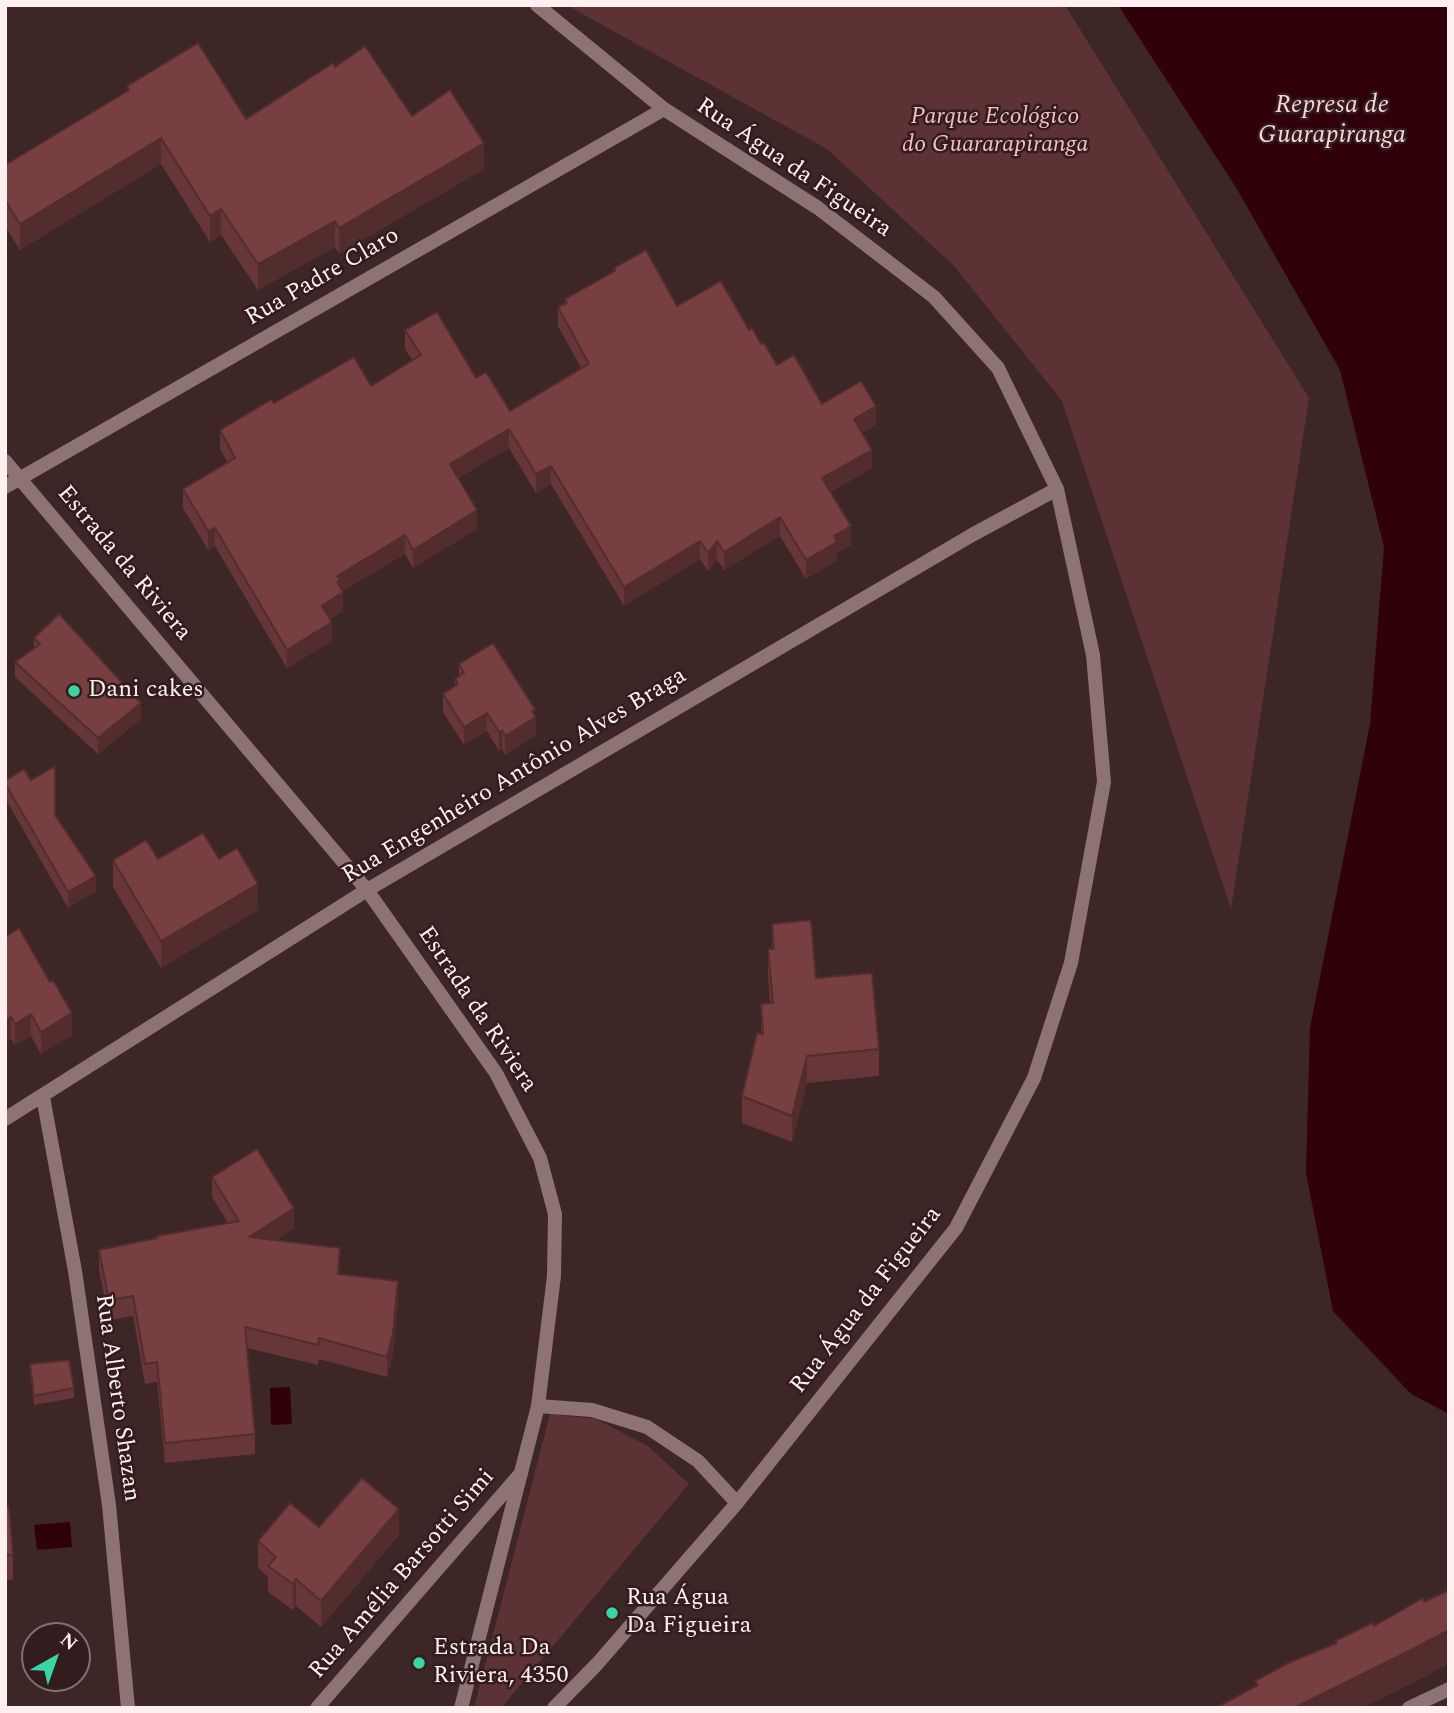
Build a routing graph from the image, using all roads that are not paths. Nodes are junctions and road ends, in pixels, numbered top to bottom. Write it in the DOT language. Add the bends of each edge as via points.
graph roads {
  1 [pos="537,5"];
  2 [pos="664,108"];
  3 [pos="5,461"];
  4 [pos="20,478"];
  5 [pos="5,486"];
  6 [pos="1057,489"];
  7 [pos="368,890"];
  8 [pos="43,1097"];
  9 [pos="5,1119"];
  10 [pos="538,1406"];
  11 [pos="522,1472"];
  12 [pos="737,1503"];
  13 [pos="1449,1689"];
  14 [pos="128,1708"];
  15 [pos="317,1708"];
  16 [pos="461,1708"];
  17 [pos="554,1708"];
  18 [pos="1409,1708"];
  1 -- 2 [label="street, Rua Água da Figueira"];
  2 -- 4 [label="street, Rua Padre Claro"];
  2 -- 6 [label="street, Rua Água da Figueira" via="818,208 934,297 998,368"];
  3 -- 4 [label="street, Estrada da Riviera"];
  4 -- 5 [label="street, Rua Padre Claro"];
  4 -- 7 [label="street, Estrada da Riviera"];
  6 -- 7 [label="street, Rua Engenheiro Antônio Alves Braga"];
  6 -- 12 [label="street, Rua Água da Figueira" via="1093,655 1104,782 1072,962 1034,1077 956,1228"];
  7 -- 8 [label="street, Rua Engenheiro Antônio Alves Braga"];
  7 -- 10 [label="street, Estrada da Riviera" via="496,1073 540,1158 555,1214 555,1239"];
  8 -- 9 [label="street, Rua Engenheiro Antônio Alves Braga"];
  8 -- 14 [label="street, Rua Alberto Shazan" via="75,1271 109,1506"];
  10 -- 11 [label="street, Estrada da Riviera"];
  10 -- 12 [label="street" via="592,1410 647,1427 698,1461"];
  11 -- 15 [label="street, Rua Amélia Barsotti Simi"];
  11 -- 16 [label="street, Estrada da Riviera"];
  12 -- 17 [label="street, Rua Água da Figueira"];
  13 -- 18 [label="street"];
}
